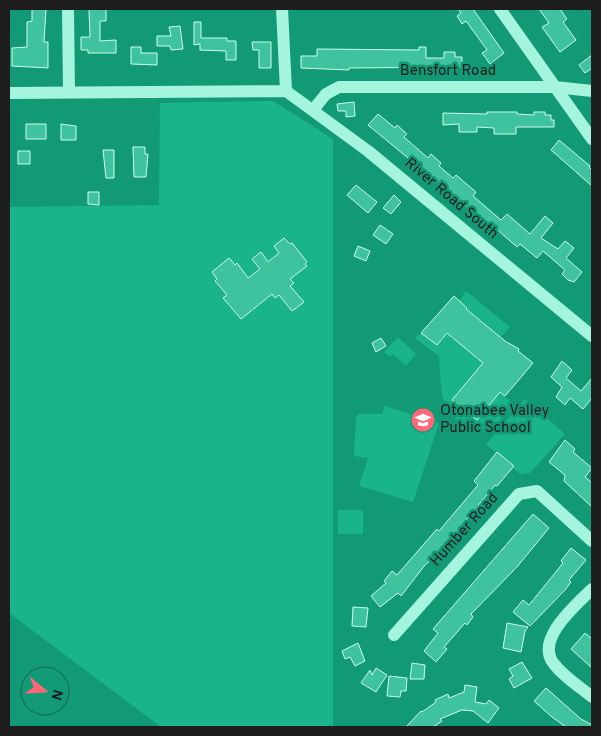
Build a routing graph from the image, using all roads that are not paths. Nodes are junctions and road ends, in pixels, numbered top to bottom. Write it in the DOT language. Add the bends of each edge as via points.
graph roads {
  1 [pos="68,9"];
  2 [pos="282,9"];
  3 [pos="500,9"];
  4 [pos="556,87"];
  5 [pos="286,91"];
  6 [pos="592,91"];
  7 [pos="69,92"];
  8 [pos="9,93"];
  9 [pos="313,110"];
  10 [pos="592,139"];
  11 [pos="592,336"];
  12 [pos="592,541"];
  13 [pos="592,589"];
  14 [pos="394,635"];
  15 [pos="592,697"];
  1 -- 7 [label="street"];
  2 -- 5 [label="street"];
  3 -- 4 [label="street"];
  4 -- 6 [label="street, Bensfort Road"];
  4 -- 9 [label="street, Bensfort Road" via="339,87 326,94"];
  4 -- 10 [label="street"];
  5 -- 7 [label="street"];
  5 -- 9 [label="street, River Road South"];
  7 -- 8 [label="street"];
  9 -- 11 [label="street, River Road South" via="368,151"];
  12 -- 14 [label="street, Humber Road" via="536,491 519,494"];
  13 -- 15 [label="street" via="551,636 548,654 554,664"];
}
